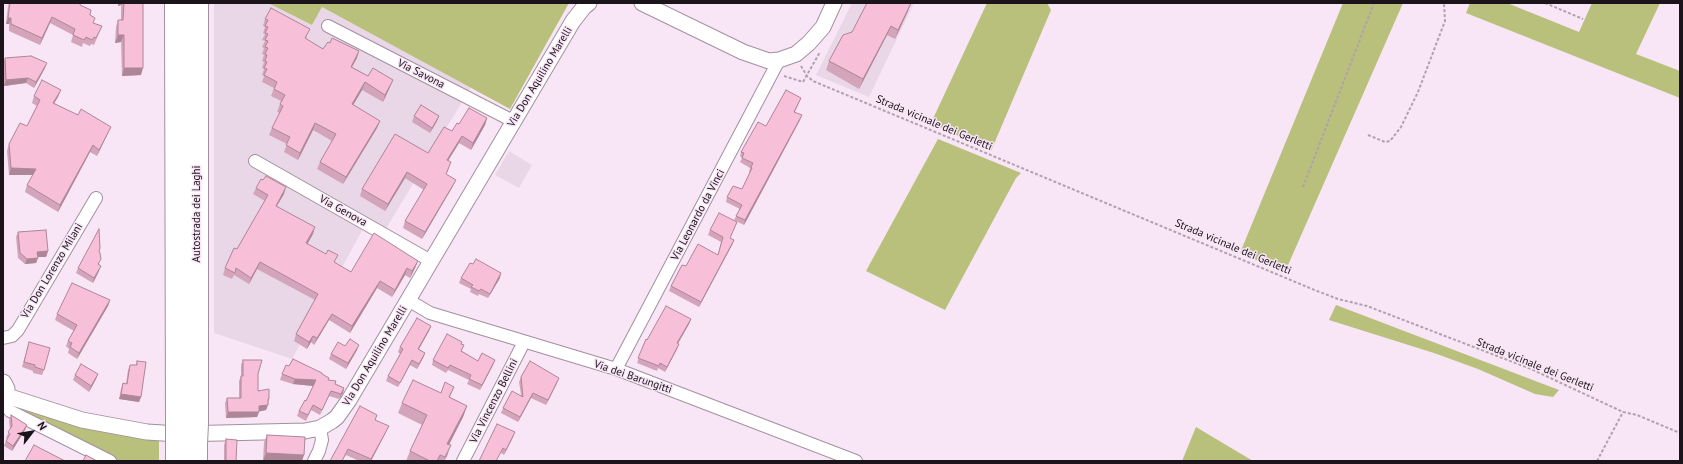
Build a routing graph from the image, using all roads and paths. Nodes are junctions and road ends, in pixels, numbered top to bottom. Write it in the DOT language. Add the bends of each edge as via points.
graph roads {
  1 [pos="176,3"];
  2 [pos="197,3"];
  3 [pos="589,3"];
  4 [pos="642,3"];
  5 [pos="834,3"];
  6 [pos="1374,3"];
  7 [pos="1444,3"];
  8 [pos="1545,3"];
  9 [pos="1583,19"];
  10 [pos="328,26"];
  11 [pos="796,54"];
  12 [pos="779,60"];
  13 [pos="770,79"];
  14 [pos="802,83"];
  15 [pos="513,121"];
  16 [pos="1368,135"];
  17 [pos="255,161"];
  18 [pos="1303,188"];
  19 [pos="96,198"];
  20 [pos="431,261"];
  21 [pos="408,300"];
  22 [pos="3,338"];
  23 [pos="524,342"];
  24 [pos="616,369"];
  25 [pos="3,394"];
  26 [pos="1623,412"];
  27 [pos="320,428"];
  28 [pos="1680,433"];
  29 [pos="187,443"];
  30 [pos="110,461"];
  31 [pos="314,461"];
  32 [pos="463,461"];
  33 [pos="856,461"];
  34 [pos="1597,461"];
  1 -- 29 [label="highway, Autostrada dei Laghi"];
  2 -- 29 [label="highway, Autostrada dei Laghi"];
  3 -- 15 [label="street, Via Don Aquilino Marelli" via="573,21"];
  4 -- 12 [label="street" via="743,52 769,61"];
  5 -- 11 [label="street" via="817,36"];
  6 -- 18 [label="path"];
  7 -- 16 [label="path" via="1445,21 1418,92 1401,127 1390,141 1384,142"];
  8 -- 9 [label="path"];
  10 -- 15 [label="street, Via Savona"];
  11 -- 12 [label="street"];
  11 -- 26 [label="path, Strada vicinale dei Gerletti" via="807,76 813,81 1338,299 1367,306 1531,369"];
  12 -- 13 [label="street, Via Leonardo da Vinci"];
  13 -- 14 [label="path" via="783,75"];
  13 -- 24 [label="street, Via Leonardo da Vinci"];
  15 -- 20 [label="street, Via Don Aquilino Marelli"];
  17 -- 20 [label="street, Via Genova"];
  19 -- 22 [label="street, Via Don Lorenzo Milani" via="18,330 12,336"];
  20 -- 21 [label="street, Via Don Aquilino Marelli"];
  21 -- 23 [label="street, Via dei Barungitti" via="430,313"];
  21 -- 27 [label="street, Via Don Aquilino Marelli" via="338,417"];
  23 -- 24 [label="street, Via dei Barungitti"];
  23 -- 32 [label="street, Via Vincenzo Bellini"];
  24 -- 33 [label="street, Via dei Barungitti"];
  25 -- 27 [label="street, Via Don Aquilino Marelli" via="82,420 147,432 305,432"];
  25 -- 30 [label="street, Via Don Aquilino Marelli" via="10,410"];
  26 -- 28 [label="path, Strada vicinale dei Gerletti" via="1637,415"];
  26 -- 34 [label="path"];
  27 -- 31 [label="street" via="322,440"];
}
